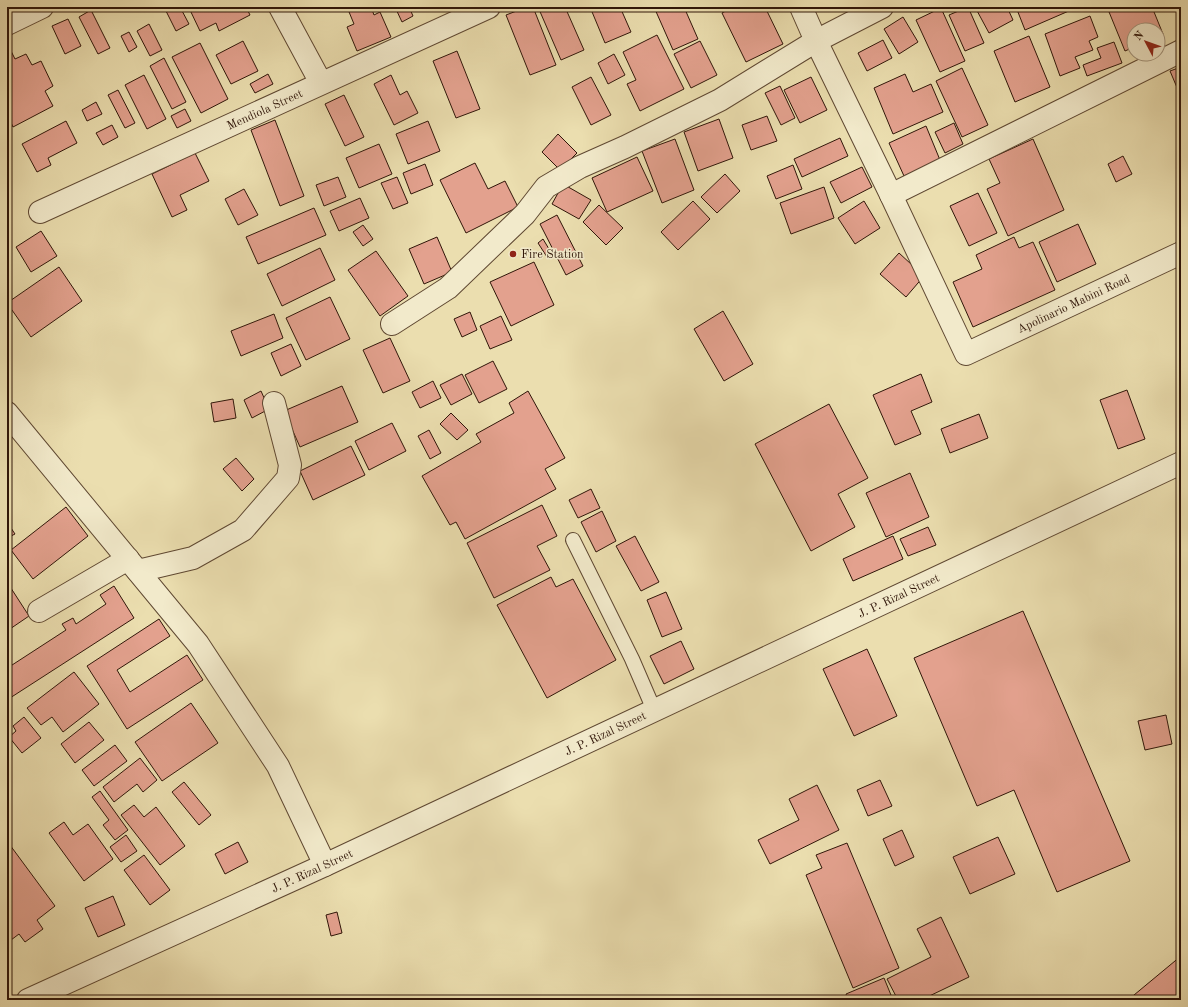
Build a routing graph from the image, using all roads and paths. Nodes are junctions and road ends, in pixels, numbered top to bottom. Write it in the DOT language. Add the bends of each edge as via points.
graph roads {
  1 [pos="42,7"];
  2 [pos="280,7"];
  3 [pos="489,7"];
  4 [pos="801,7"];
  5 [pos="882,7"];
  6 [pos="7,24"];
  7 [pos="816,41"];
  8 [pos="1181,51"];
  9 [pos="321,83"];
  10 [pos="891,194"];
  11 [pos="40,212"];
  12 [pos="1181,253"];
  13 [pos="392,324"];
  14 [pos="274,403"];
  15 [pos="7,413"];
  16 [pos="1181,463"];
  17 [pos="573,540"];
  18 [pos="133,565"];
  19 [pos="39,611"];
  20 [pos="654,710"];
  21 [pos="325,865"];
  22 [pos="28,1000"];
  1 -- 6 [label="street"];
  2 -- 9 [label="street"];
  3 -- 9 [label="street, Mendiola Street"];
  4 -- 7 [label="street"];
  5 -- 7 [label="street"];
  7 -- 10 [label="street"];
  7 -- 13 [label="street" via="720,100 580,167 546,187 525,214 448,288"];
  8 -- 10 [label="street"];
  9 -- 11 [label="street, Mendiola Street"];
  10 -- 12 [label="street, Apolinario Mabini Road" via="966,354"];
  14 -- 18 [label="street" via="290,465 288,478 243,530 193,558"];
  15 -- 18 [label="street"];
  16 -- 20 [label="street, J. P. Rizal Street"];
  17 -- 20 [label="lane" via="632,659"];
  18 -- 19 [label="street"];
  18 -- 21 [label="street" via="198,644 278,766"];
  20 -- 21 [label="street, J. P. Rizal Street"];
  21 -- 22 [label="street, J. P. Rizal Street"];
}
